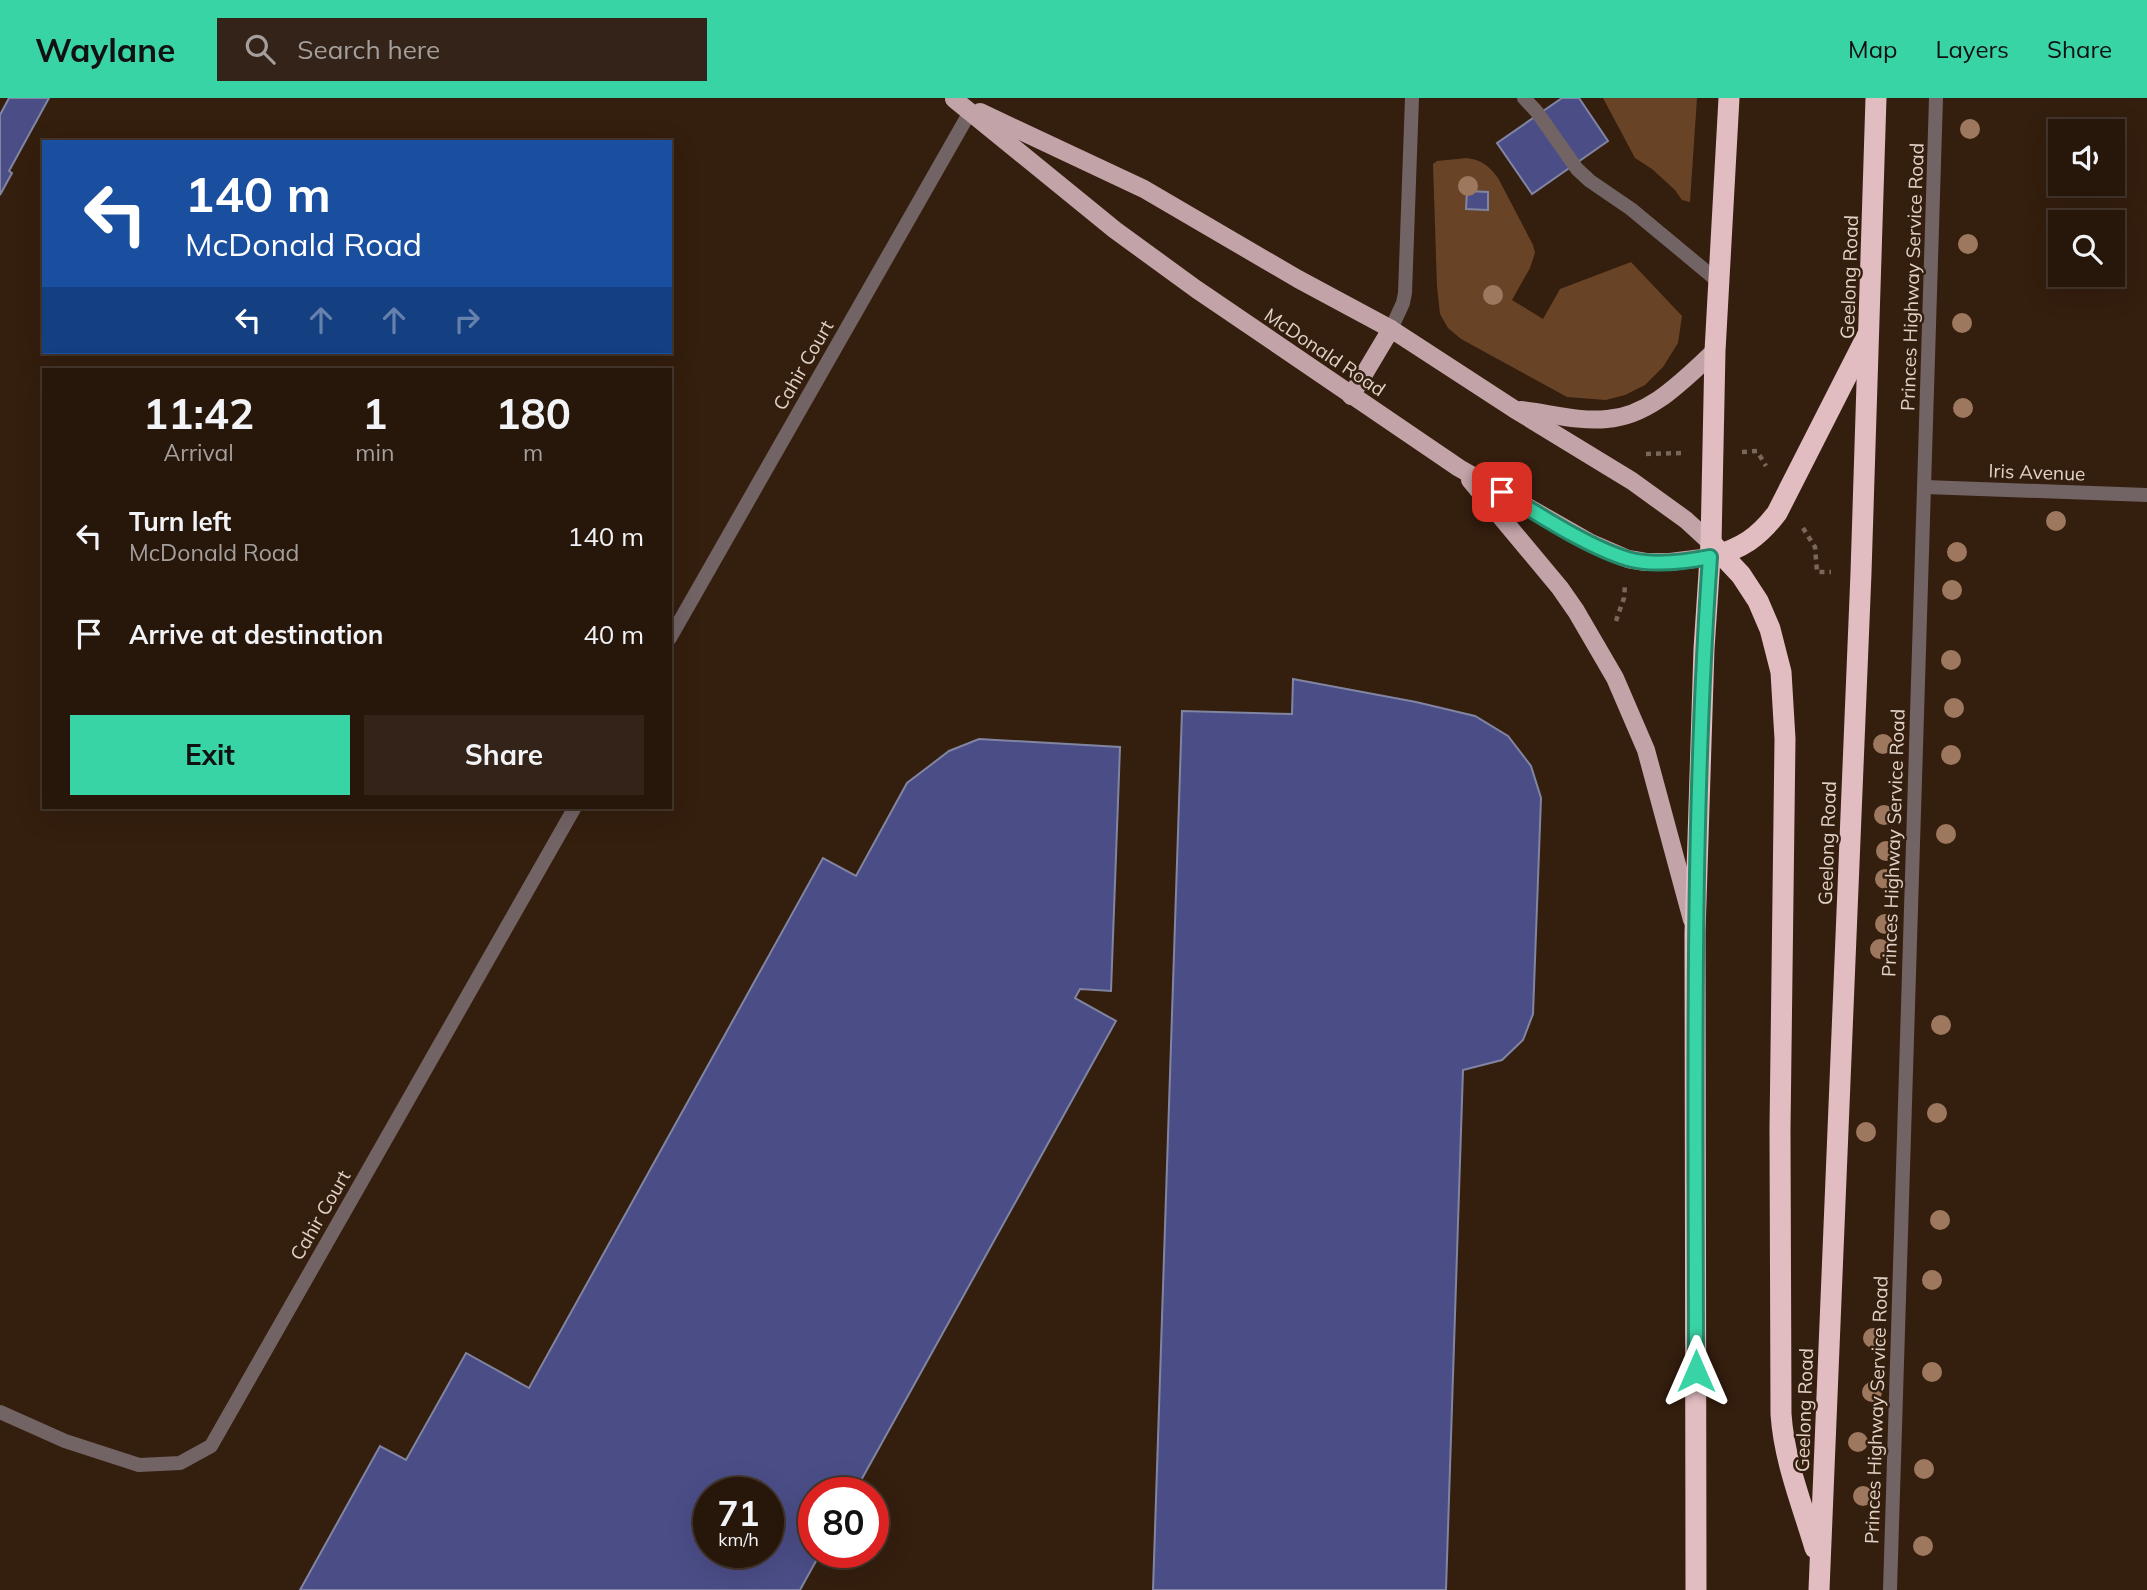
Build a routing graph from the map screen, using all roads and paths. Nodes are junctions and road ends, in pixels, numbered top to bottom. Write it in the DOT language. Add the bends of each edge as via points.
graph roads {
  1 [pos="1412,98"];
  2 [pos="1524,98"];
  3 [pos="1729,98"];
  4 [pos="1876,98"];
  5 [pos="1936,98"];
  6 [pos="953,99"];
  7 [pos="970,112"];
  8 [pos="1719,282"];
  9 [pos="1391,329"];
  10 [pos="1870,329"];
  11 [pos="1715,351"];
  12 [pos="1351,396"];
  13 [pos="1514,409"];
  14 [pos="1460,468"];
  15 [pos="1925,487"];
  16 [pos="2147,495"];
  17 [pos="1714,551"];
  18 [pos="672,634"];
  19 [pos="574,809"];
  20 [pos="1695,933"];
  21 [pos="0,1412"];
  22 [pos="1820,1566"];
  23 [pos="1696,1590"];
  24 [pos="1819,1590"];
  25 [pos="1890,1590"];
  1 -- 9 [label="street" via="1405,293"];
  2 -- 8 [label="street" via="1577,169"];
  3 -- 8 [label="highway"];
  4 -- 10 [label="highway, Geelong Road"];
  5 -- 15 [label="street, Princes Highway Service Road"];
  6 -- 7 [label="main road, McDonald Road"];
  6 -- 9 [label="main road, McDonald Road" via="1144,188"];
  7 -- 12 [label="main road, McDonald Road" via="1115,230"];
  7 -- 18 [label="street, Cahir Court"];
  8 -- 11 [label="highway"];
  9 -- 12 [label="main road"];
  9 -- 13 [label="main road, McDonald Road"];
  10 -- 17 [label="highway" via="1777,513 1751,542"];
  10 -- 22 [label="highway, Geelong Road"];
  11 -- 13 [label="main road" via="1669,392 1627,415 1593,419"];
  11 -- 17 [label="highway"];
  12 -- 14 [label="main road, McDonald Road"];
  13 -- 17 [label="main road, McDonald Road" via="1632,481 1677,513"];
  14 -- 17 [label="main road, McDonald Road" via="1591,543 1628,559 1670,562"];
  14 -- 20 [label="main road" via="1560,588 1615,678 1646,750"];
  15 -- 16 [label="street, Iris Avenue"];
  15 -- 25 [label="street, Princes Highway Service Road"];
  17 -- 20 [label="highway" via="1704,649"];
  17 -- 22 [label="highway" via="1741,575 1758,601 1781,672 1781,1414 1782,1433"];
  19 -- 21 [label="street, Cahir Court" via="211,1446 180,1464 139,1465 65,1441"];
  20 -- 23 [label="highway"];
  22 -- 24 [label="highway, Geelong Road"];
}
